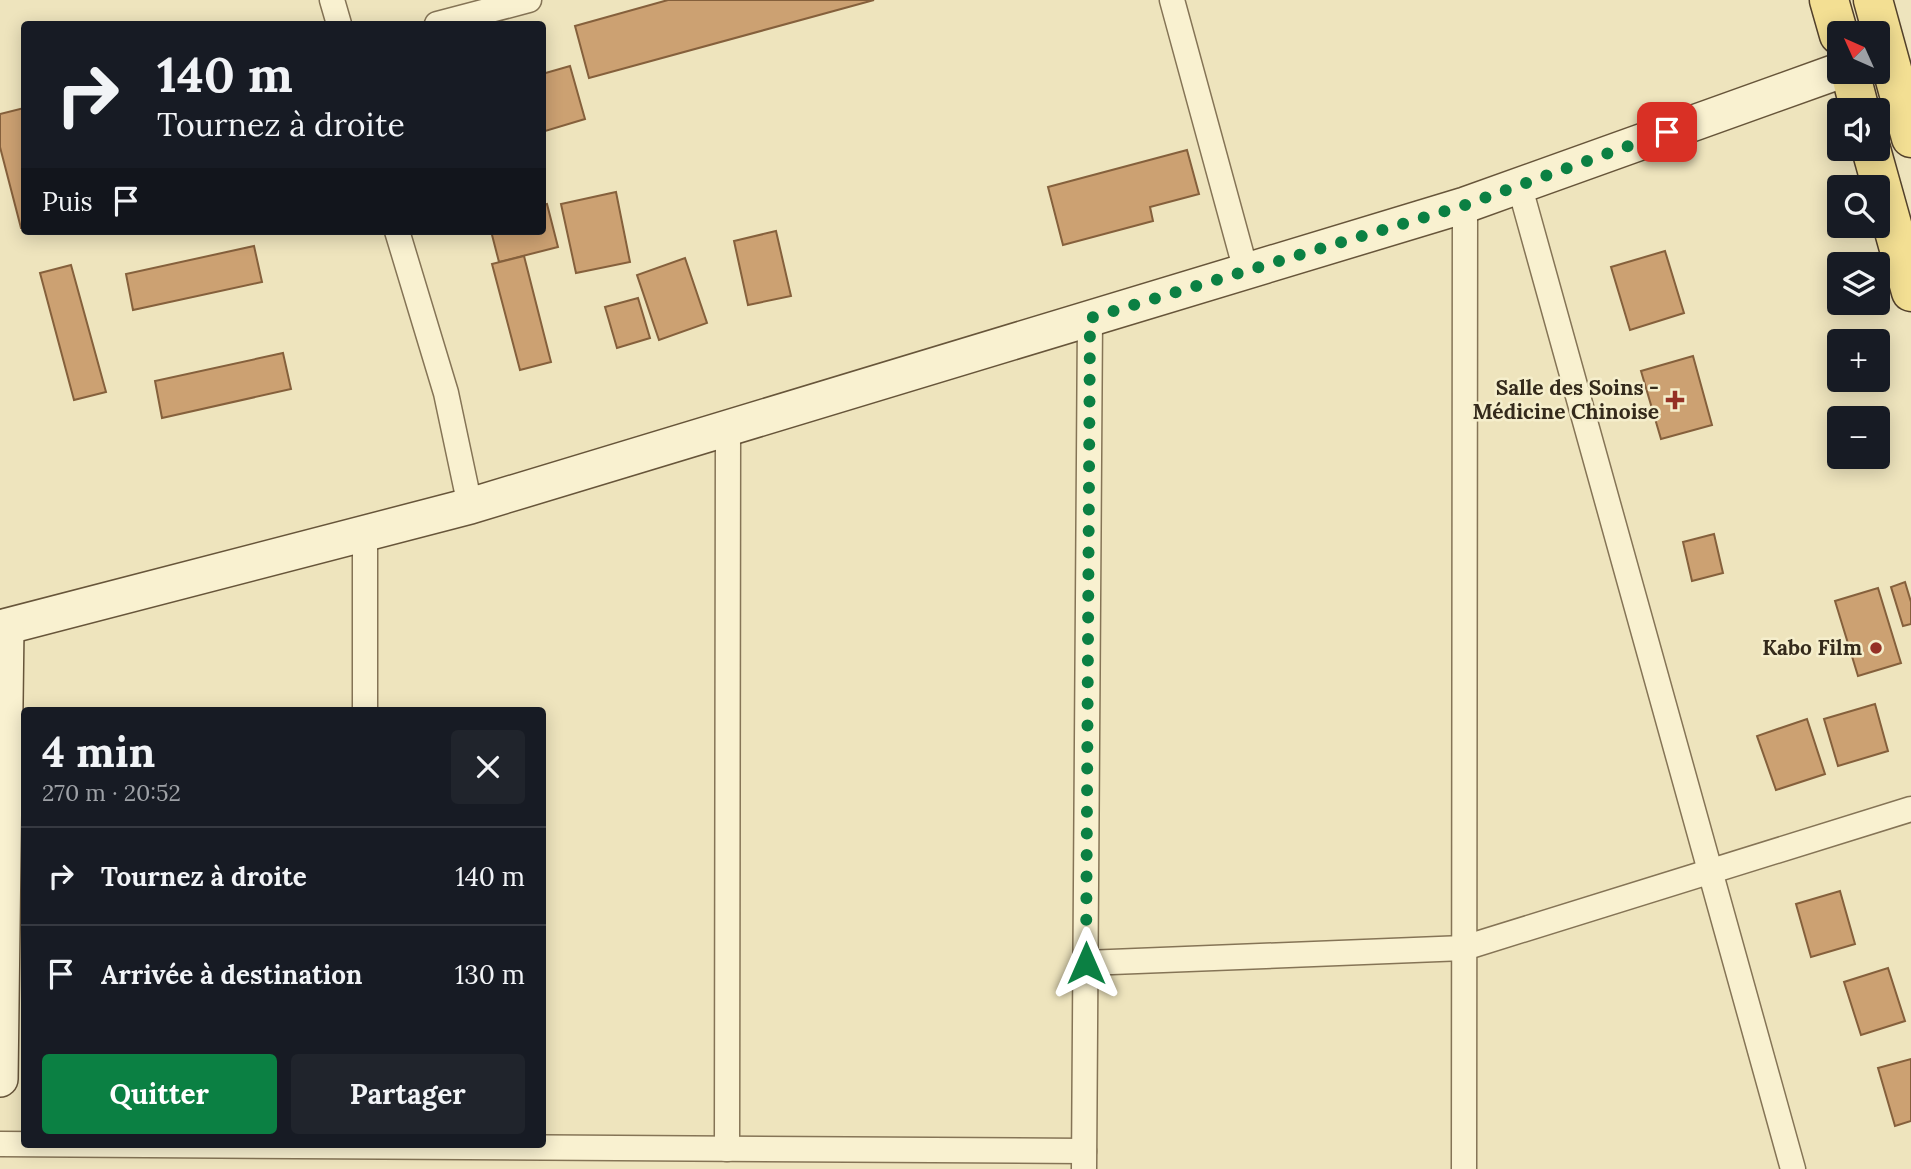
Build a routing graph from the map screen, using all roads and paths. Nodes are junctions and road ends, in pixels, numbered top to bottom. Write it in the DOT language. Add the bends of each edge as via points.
graph roads {
  1 [pos="332,0"];
  2 [pos="529,0"];
  3 [pos="1172,0"];
  4 [pos="1829,0"];
  5 [pos="1873,0"];
  6 [pos="338,21"];
  7 [pos="448,21"];
  8 [pos="1835,21"];
  9 [pos="1893,59"];
  10 [pos="1827,75"];
  11 [pos="1911,138"];
  12 [pos="1874,161"];
  13 [pos="1519,184"];
  14 [pos="1465,205"];
  15 [pos="398,235"];
  16 [pos="1246,271"];
  17 [pos="1911,292"];
  18 [pos="1090,318"];
  19 [pos="728,428"];
  20 [pos="470,506"];
  21 [pos="365,534"];
  22 [pos="3,627"];
  23 [pos="365,707"];
  24 [pos="1911,809"];
  25 [pos="1710,872"];
  26 [pos="1464,948"];
  27 [pos="1086,963"];
  28 [pos="0,1079"];
  29 [pos="0,1144"];
  30 [pos="21,1145"];
  31 [pos="161,1148"];
  32 [pos="727,1149"];
  33 [pos="363,1153"];
  34 [pos="1084,1160"];
  35 [pos="1464,1169"];
  36 [pos="1793,1169"];
  1 -- 6 [label="street"];
  2 -- 7 [label="street"];
  3 -- 16 [label="street"];
  4 -- 8 [label="main road"];
  5 -- 9 [label="main road"];
  9 -- 11 [label="main road"];
  10 -- 13 [label="street"];
  12 -- 17 [label="main road"];
  13 -- 14 [label="street"];
  13 -- 25 [label="street"];
  14 -- 16 [label="street"];
  14 -- 26 [label="street"];
  15 -- 20 [label="street" via="446,393"];
  16 -- 18 [label="street"];
  18 -- 19 [label="street"];
  18 -- 27 [label="street"];
  19 -- 20 [label="street"];
  19 -- 32 [label="street"];
  20 -- 21 [label="street"];
  21 -- 22 [label="street"];
  21 -- 23 [label="street"];
  22 -- 28 [label="street"];
  24 -- 25 [label="street"];
  25 -- 26 [label="street"];
  25 -- 36 [label="street"];
  26 -- 27 [label="street"];
  26 -- 35 [label="street"];
  27 -- 34 [label="street"];
  29 -- 30 [label="street"];
  31 -- 33 [label="street"];
  32 -- 33 [label="street"];
  32 -- 34 [label="street"];
}
